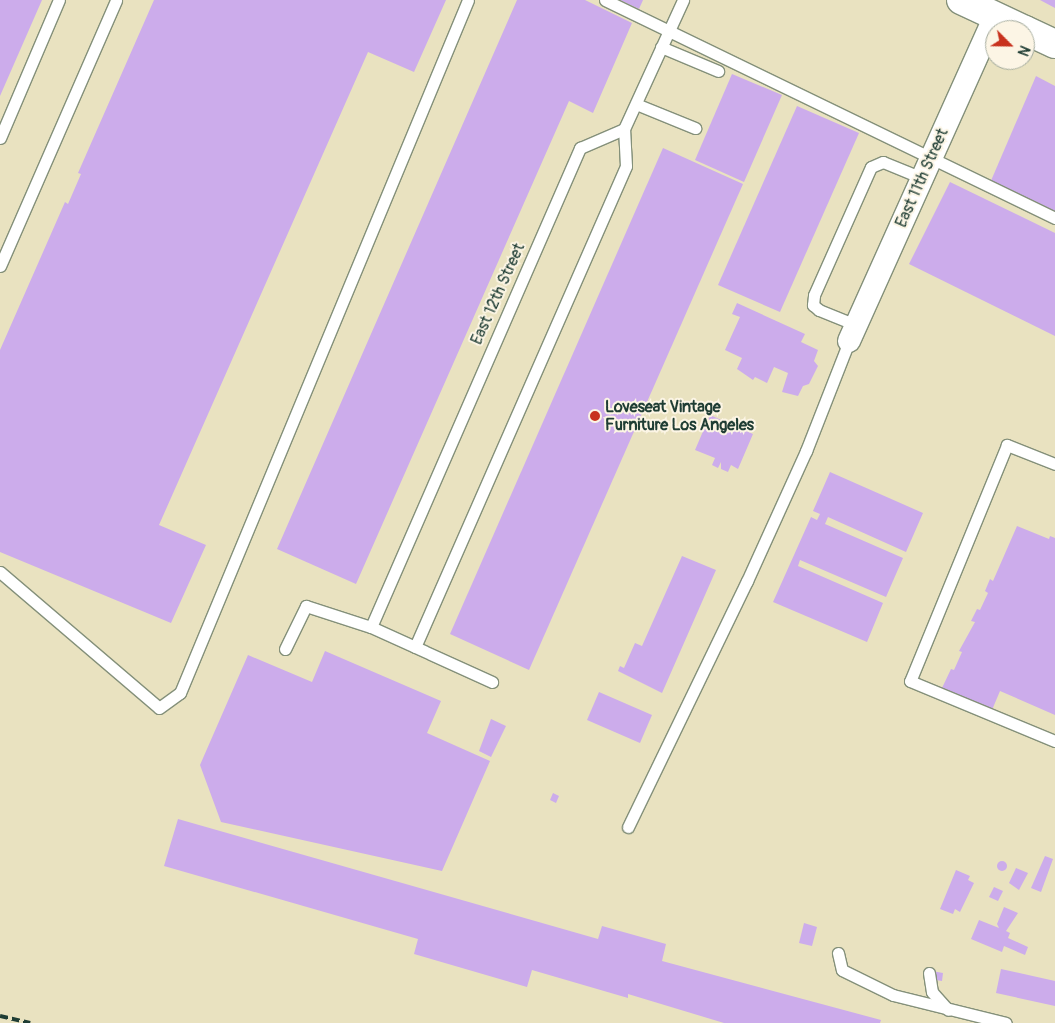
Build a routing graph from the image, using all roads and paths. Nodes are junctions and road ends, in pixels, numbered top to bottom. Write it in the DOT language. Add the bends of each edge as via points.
graph roads {
  1 [pos="59,0"];
  2 [pos="116,0"];
  3 [pos="468,0"];
  4 [pos="606,0"];
  5 [pos="683,0"];
  6 [pos="961,0"];
  7 [pos="995,16"];
  8 [pos="1004,20"];
  9 [pos="668,32"];
  10 [pos="1035,35"];
  11 [pos="1055,44"];
  12 [pos="661,47"];
  13 [pos="718,71"];
  14 [pos="636,104"];
  15 [pos="695,128"];
  16 [pos="624,129"];
  17 [pos="0,138"];
  18 [pos="932,156"];
  19 [pos="922,178"];
  20 [pos="1055,218"];
  21 [pos="0,266"];
  22 [pos="853,333"];
  23 [pos="1055,464"];
  24 [pos="0,572"];
  25 [pos="371,627"];
  26 [pos="415,646"];
  27 [pos="285,649"];
  28 [pos="492,682"];
  29 [pos="1055,741"];
  30 [pos="628,827"];
  31 [pos="838,954"];
  32 [pos="929,973"];
  33 [pos="948,1010"];
  34 [pos="1006,1023"];
  1 -- 17 [label="lane"];
  2 -- 21 [label="lane"];
  3 -- 24 [label="lane" via="180,693 159,708"];
  4 -- 9 [label="lane"];
  5 -- 9 [label="lane"];
  6 -- 7 [label="main road"];
  7 -- 8 [label="main road"];
  7 -- 18 [label="street, East 11th Street"];
  9 -- 12 [label="lane"];
  9 -- 18 [label="lane"];
  10 -- 11 [label="main road"];
  12 -- 13 [label="lane"];
  12 -- 14 [label="lane"];
  14 -- 15 [label="lane"];
  14 -- 16 [label="lane"];
  16 -- 25 [label="lane, East 12th Street" via="580,148"];
  16 -- 26 [label="lane" via="626,166"];
  18 -- 19 [label="street, East 11th Street"];
  18 -- 20 [label="lane"];
  19 -- 22 [label="street, East 11th Street"];
  19 -- 22 [label="lane" via="883,162 871,167 818,286 813,305"];
  22 -- 30 [label="lane" via="792,482"];
  23 -- 29 [label="lane" via="1006,446 910,681"];
  25 -- 26 [label="lane"];
  25 -- 27 [label="lane" via="306,606"];
  26 -- 28 [label="lane"];
  31 -- 33 [label="lane" via="842,970 894,995"];
  32 -- 33 [label="lane" via="932,992"];
  33 -- 34 [label="lane"];
}
